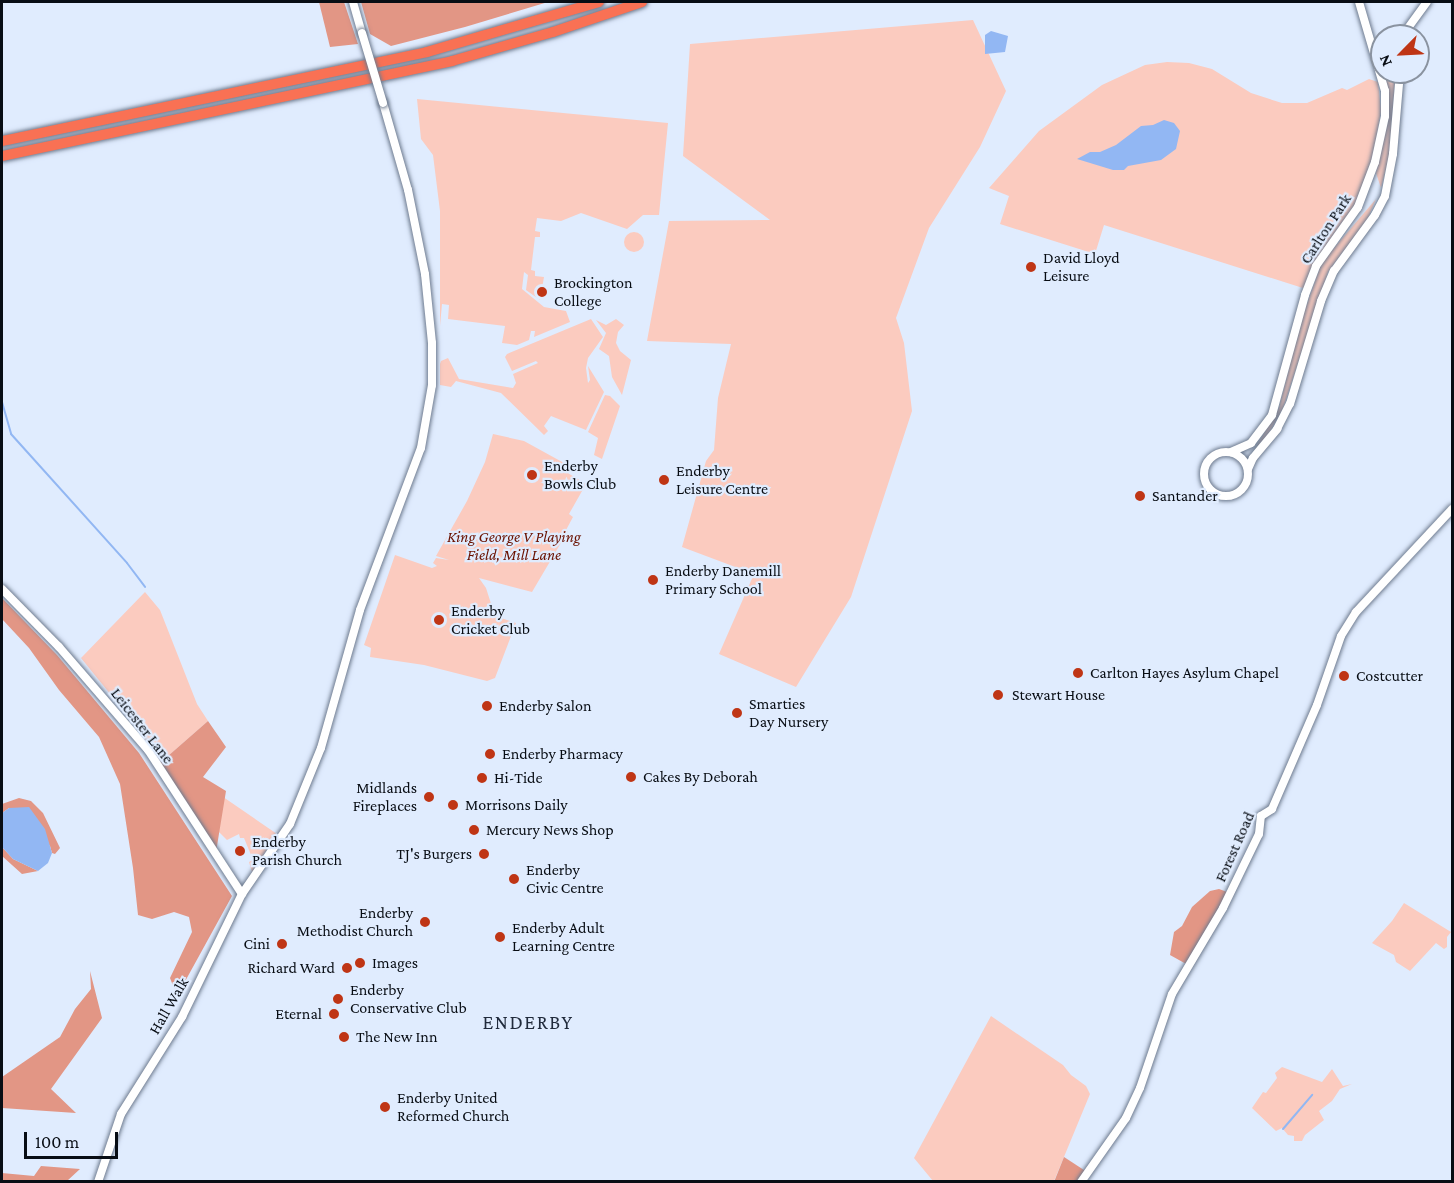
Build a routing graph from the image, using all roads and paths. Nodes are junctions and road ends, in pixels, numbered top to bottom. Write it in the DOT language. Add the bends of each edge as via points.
graph roads {
  1 [pos="353,2"];
  2 [pos="599,2"];
  3 [pos="642,2"];
  4 [pos="1359,2"];
  5 [pos="1427,2"];
  6 [pos="1411,24"];
  7 [pos="1399,84"];
  8 [pos="2,141"];
  9 [pos="2,156"];
  10 [pos="1231,452"];
  11 [pos="1248,469"];
  12 [pos="1452,509"];
  13 [pos="2,590"];
  14 [pos="242,894"];
  15 [pos="98,1182"];
  16 [pos="1081,1182"];
  1 -- 14 [label="main road, Hall Walk, bridge" via="408,190 425,274 432,385 413,471 360,610 321,748 290,824"];
  2 -- 8 [label="highway" via="427,52"];
  3 -- 9 [label="highway" via="452,61"];
  4 -- 10 [label="street, Carlton Park" via="1384,92 1385,116 1375,162 1358,207 1316,266 1272,415 1251,444"];
  5 -- 6 [label="street"];
  7 -- 11 [label="street, Carlton Park" via="1393,154 1384,196 1375,215 1334,270 1290,404"];
  10 -- 11 [label="street" via="1242,458"];
  10 -- 11 [label="street" via="1216,453 1205,465 1203,477 1210,490 1225,496 1237,493 1246,484"];
  12 -- 16 [label="street, Forest Road" via="1356,612 1341,636 1317,705 1272,809 1261,816 1259,834 1223,908 1172,994 1126,1118"];
  13 -- 14 [label="street, Leicester Lane" via="59,647 148,750"];
  14 -- 15 [label="main road, Hall Walk" via="182,1017 115,1128"];
}
